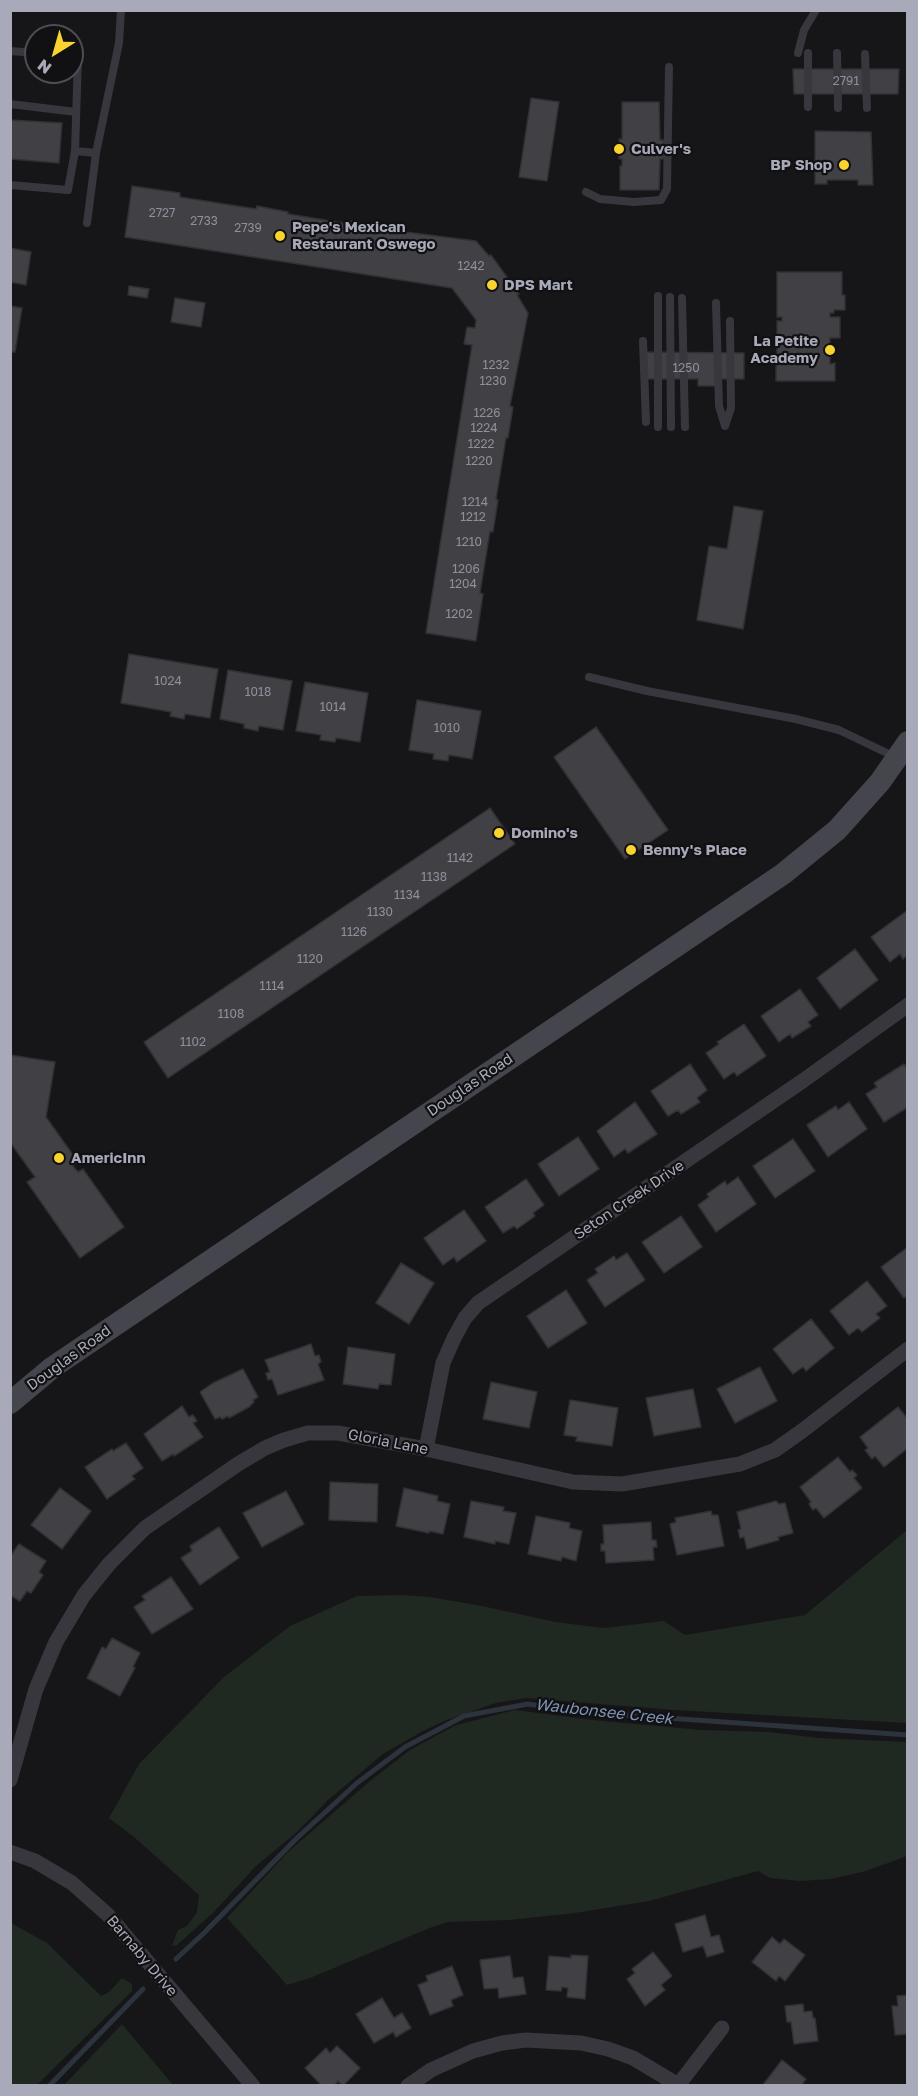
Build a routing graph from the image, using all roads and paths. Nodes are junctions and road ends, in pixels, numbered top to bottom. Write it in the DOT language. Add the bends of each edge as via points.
graph roads {
  1 [pos="121,10"];
  2 [pos="816,10"];
  3 [pos="798,53"];
  4 [pos="808,53"];
  5 [pos="837,53"];
  6 [pos="865,54"];
  7 [pos="669,67"];
  8 [pos="77,84"];
  9 [pos="10,104"];
  10 [pos="808,107"];
  11 [pos="838,108"];
  12 [pos="867,108"];
  13 [pos="76,112"];
  14 [pos="75,151"];
  15 [pos="96,153"];
  16 [pos="10,185"];
  17 [pos="586,192"];
  18 [pos="87,223"];
  19 [pos="658,296"];
  20 [pos="669,297"];
  21 [pos="682,298"];
  22 [pos="716,303"];
  23 [pos="730,321"];
  24 [pos="642,341"];
  25 [pos="646,422"];
  26 [pos="658,427"];
  27 [pos="671,427"];
  28 [pos="685,427"];
  29 [pos="589,677"];
  30 [pos="904,755"];
  31 [pos="908,1005"];
  32 [pos="908,1349"];
  33 [pos="10,1403"];
  34 [pos="426,1449"];
  35 [pos="10,1780"];
  36 [pos="10,1852"];
  37 [pos="722,2028"];
  38 [pos="253,2085"];
  39 [pos="408,2085"];
  40 [pos="679,2085"];
  1 -- 15 [label="lane" via="119,43"];
  2 -- 3 [label="lane" via="804,30"];
  4 -- 10 [label="lane"];
  5 -- 11 [label="lane"];
  6 -- 12 [label="lane"];
  7 -- 17 [label="lane" via="666,189 661,200 600,199"];
  8 -- 13 [label="lane"];
  9 -- 13 [label="lane"];
  13 -- 14 [label="lane"];
  14 -- 15 [label="lane"];
  14 -- 16 [label="lane" via="68,190"];
  15 -- 18 [label="lane"];
  19 -- 26 [label="lane"];
  20 -- 27 [label="lane"];
  21 -- 28 [label="lane"];
  22 -- 23 [label="lane" via="719,406 725,426 731,408"];
  24 -- 25 [label="lane"];
  29 -- 30 [label="lane" via="796,719 839,730"];
  30 -- 33 [label="street, Douglas Road" via="837,830 783,874 63,1360"];
  31 -- 34 [label="street, Seton Creek Drive" via="478,1303 465,1318 444,1363"];
  32 -- 34 [label="street, Gloria Lane" via="775,1450 740,1464 622,1484 573,1482"];
  34 -- 35 [label="street, Gloria Lane" via="338,1433 308,1433 284,1440 238,1464 145,1528 84,1594 56,1642 36,1689"];
  36 -- 38 [label="street, Barnaby Drive" via="35,1861 72,1883 108,1915"];
  37 -- 40 [label="street"];
  39 -- 40 [label="street" via="473,2050 526,2040 581,2043 608,2049 633,2058"];
}
